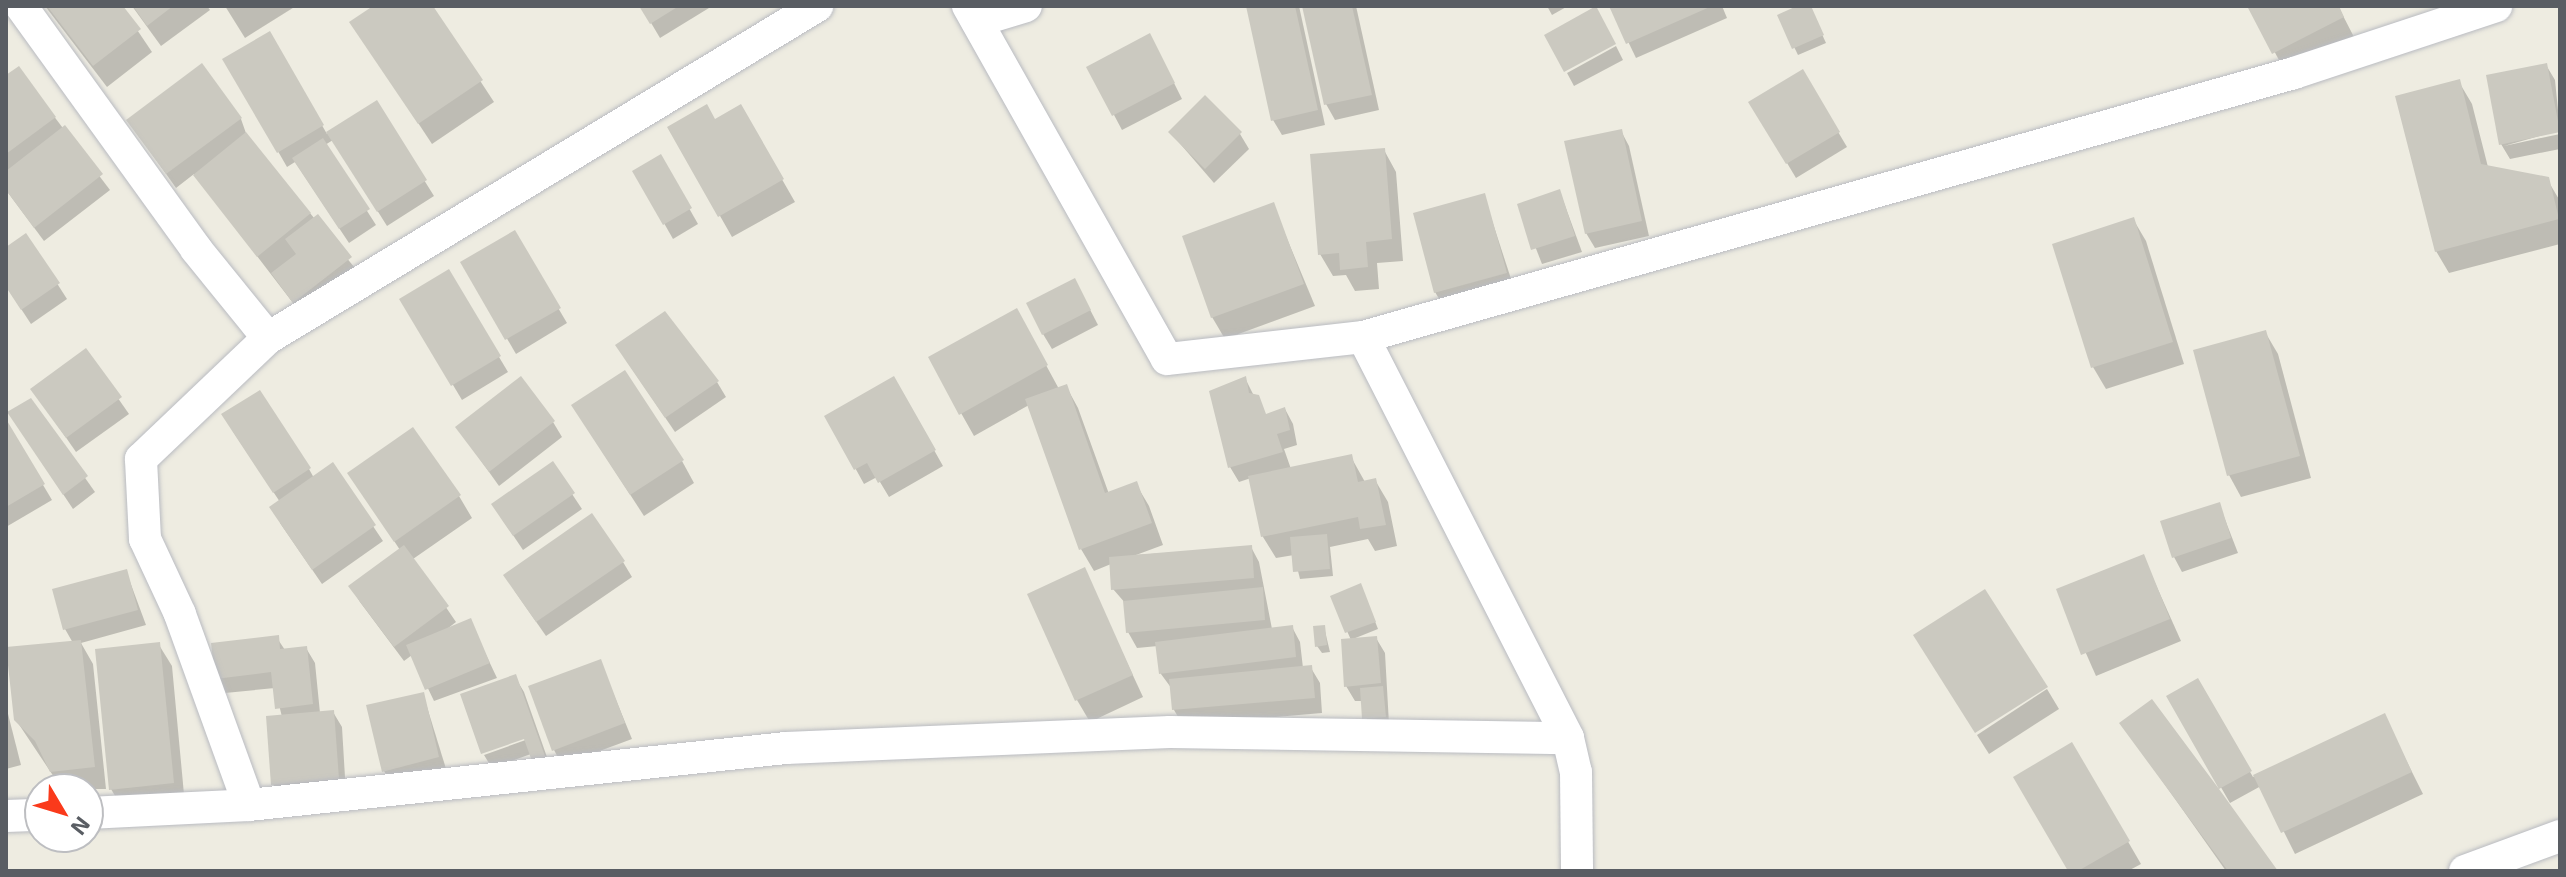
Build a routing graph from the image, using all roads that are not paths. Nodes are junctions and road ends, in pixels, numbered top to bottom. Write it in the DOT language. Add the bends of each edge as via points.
graph roads {
  1 [pos="21,6"];
  2 [pos="817,6"];
  3 [pos="1026,6"];
  4 [pos="2496,6"];
  5 [pos="972,14"];
  6 [pos="1363,337"];
  7 [pos="268,338"];
  8 [pos="1568,738"];
  9 [pos="249,805"];
  10 [pos="104,812"];
  11 [pos="2560,836"];
  12 [pos="1577,871"];
  13 [pos="2465,871"];
  1 -- 7 [label="street" via="196,249"];
  2 -- 7 [label="street"];
  3 -- 5 [label="street"];
  4 -- 6 [label="street" via="2294,73"];
  5 -- 6 [label="street" via="1167,359"];
  6 -- 8 [label="street"];
  7 -- 9 [label="street" via="141,459 145,539 180,614"];
  8 -- 9 [label="street" via="1170,732 786,748"];
  8 -- 12 [label="street" via="1576,772"];
  9 -- 10 [label="street"];
  11 -- 13 [label="street"];
}
